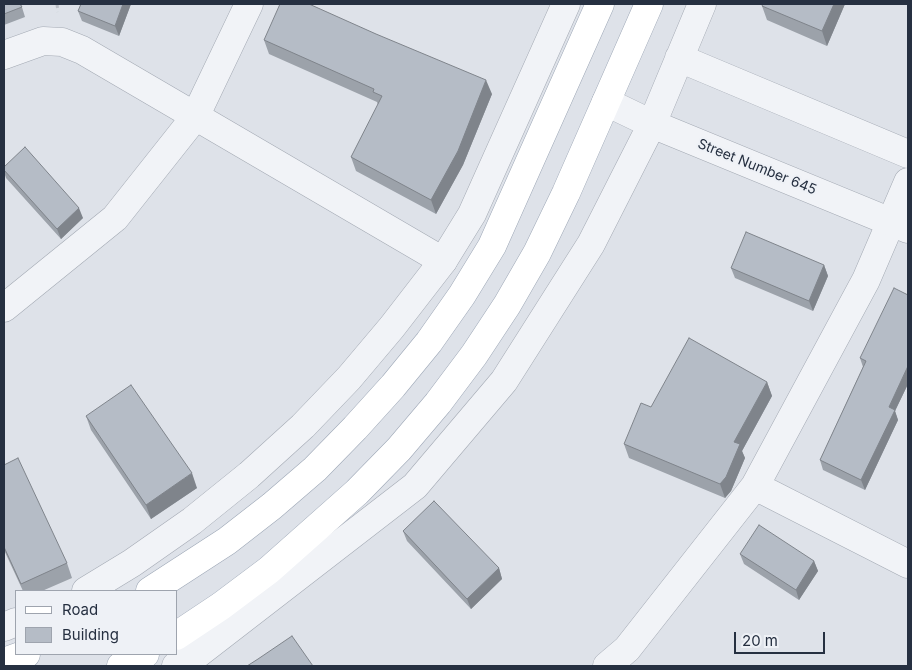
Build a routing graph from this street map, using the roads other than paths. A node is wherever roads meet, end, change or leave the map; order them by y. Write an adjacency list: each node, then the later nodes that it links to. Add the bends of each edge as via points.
1 (249, 4): 9 (street)
2 (566, 4): 14 (street, via 472,214)
3 (600, 4): 19 (main road, via 492,246 429,342 368,414 315,469 227,541)
4 (649, 4): 8 (main road)
5 (702, 4): 7 (street)
6 (4, 55): 9 (street, via 43,41 62,42 82,50)
7 (679, 58): 10 (street); 11 (street)
8 (606, 102): 10 (street, Street Number 645); 20 (main road, via 537,253 474,356 438,403 357,492 284,558)
9 (195, 117): 14 (street); 15 (street, via 115,218)
10 (652, 124): 13 (street, Street Number 645); 25 (street, via 591,244 504,381 415,486 195,656)
11 (908, 154)
12 (905, 188): 13 (street)
13 (900, 225): 16 (street, via 866,280)
14 (443, 261): 18 (street, via 349,378 303,426 192,522)
15 (4, 308)
16 (755, 486): 17 (street); 26 (street, via 627,649)
17 (908, 564)
18 (88, 590)
19 (152, 590)
20 (178, 635)
21 (23, 655): 23 (main road)
22 (142, 655): 24 (main road)
23 (4, 662)
24 (120, 666)
25 (176, 666)
26 (607, 666)

